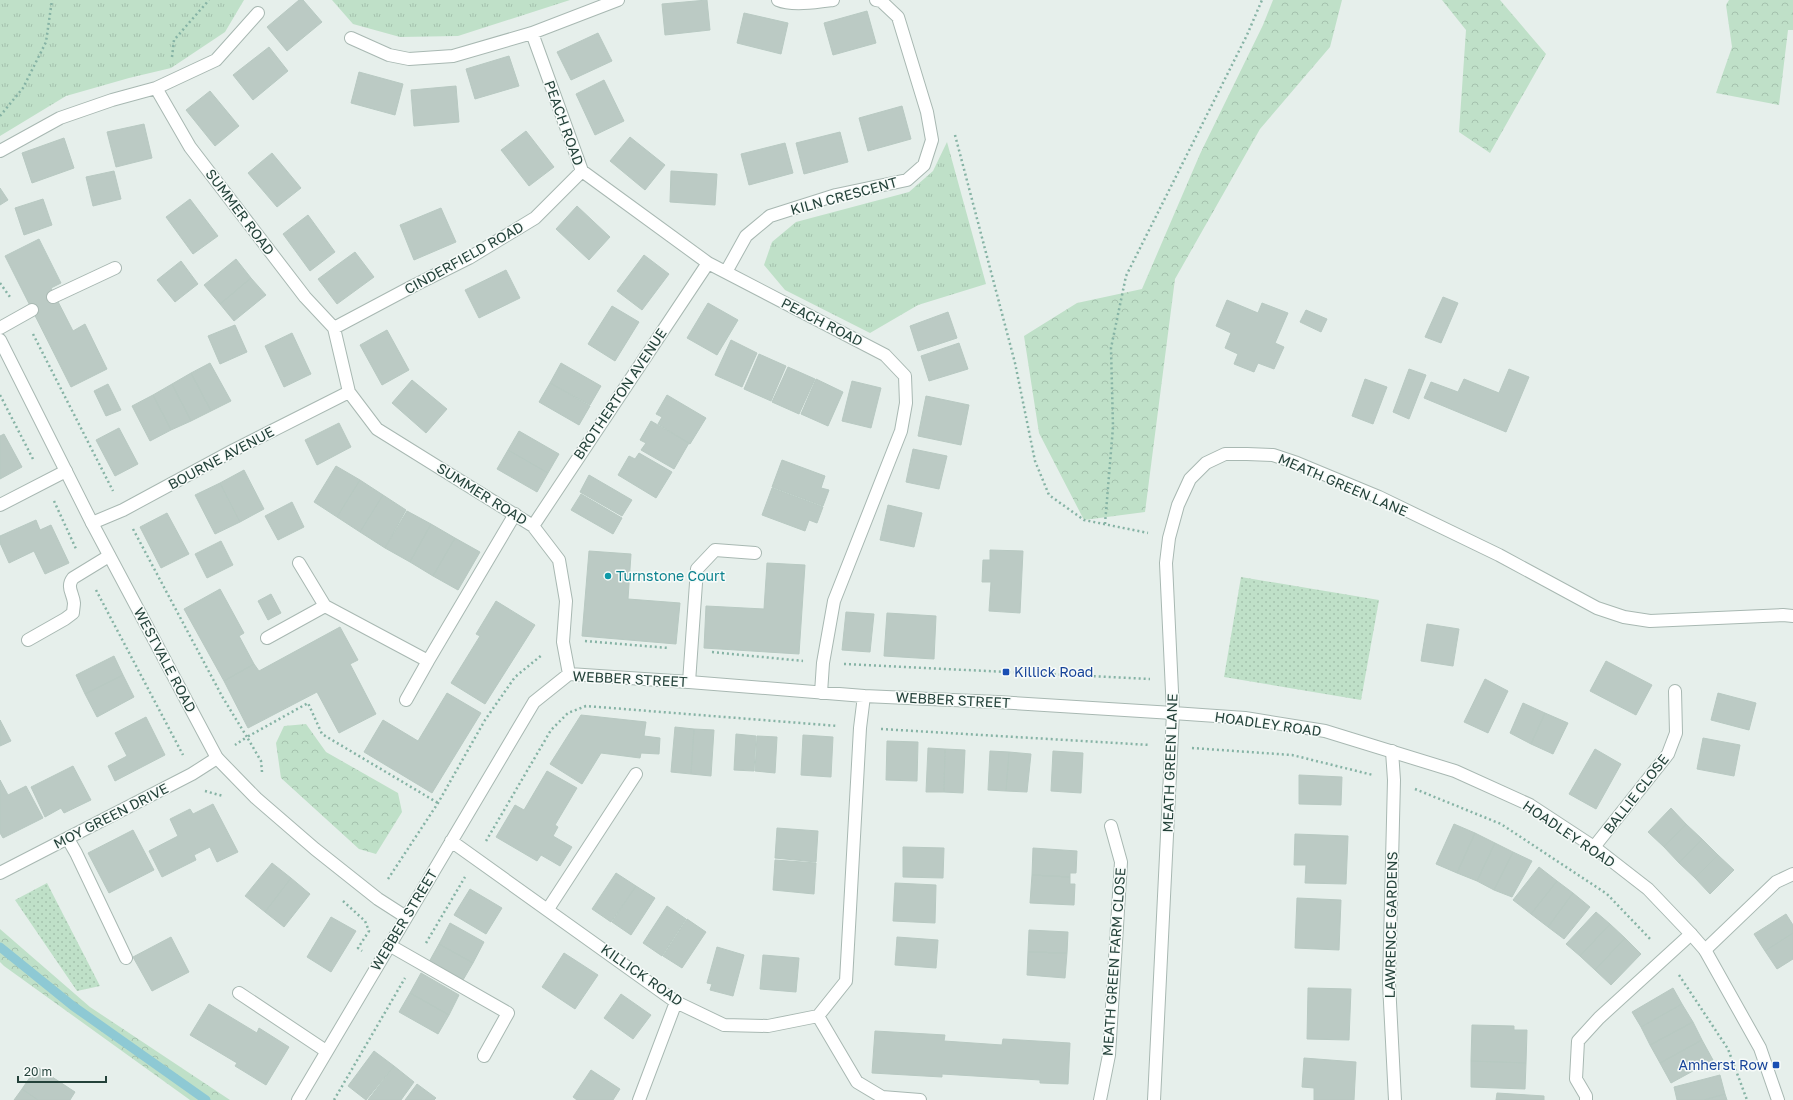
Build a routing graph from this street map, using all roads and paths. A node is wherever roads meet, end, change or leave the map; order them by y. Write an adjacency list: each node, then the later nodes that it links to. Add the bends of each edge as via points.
1 (52, 0): 13 (path, via 46,42 23,88)
2 (209, 0): 11 (path, via 174,40 171,68)
3 (618, 0): 9 (street)
4 (778, 0): 5 (street)
5 (833, 0)
6 (876, 0): 19 (street, KILN CRESCENT, via 881,1 898,16 927,112 932,140 924,165 907,180 836,195 770,216 746,236)
7 (1262, 0): 33 (path, via 1247,35 1126,276 1111,348 1113,427)
8 (258, 13): 11 (street, via 216,60)
9 (532, 33): 10 (street, via 453,56 409,59 389,55); 16 (street, PEACH ROAD)
10 (351, 38)
11 (175, 79): 12 (street)
12 (156, 88): 15 (street, via 60,118); 23 (street, SUMMER ROAD, via 190,147 305,297)
13 (0, 116)
14 (953, 129): 33 (path, via 1015,363 1035,461 1049,495 1084,520)
15 (0, 151)
16 (582, 171): 17 (street, PEACH ROAD); 23 (street, CINDERFIELD ROAD, via 535,218 469,258)
17 (708, 263): 19 (street, PEACH ROAD); 34 (street, BROTHERTON AVENUE)
18 (115, 268): 20 (street)
19 (726, 272): 48 (street, PEACH ROAD, via 885,355 905,376 906,403 901,431 834,601 823,663)
20 (53, 297)
21 (32, 310): 22 (street)
22 (0, 328)
23 (334, 328): 25 (street)
24 (0, 340): 28 (street, WESTVALE ROAD)
25 (350, 392): 31 (street, SUMMER ROAD, via 377,429); 32 (street, BOURNE AVENUE, via 234,450 123,510)
26 (0, 396): 27 (path)
27 (37, 466)
28 (66, 471): 30 (street); 32 (street, WESTVALE ROAD)
29 (54, 501): 39 (path)
30 (0, 505)
31 (515, 514): 34 (street, SUMMER ROAD); 44 (street)
32 (92, 523): 37 (street, WESTVALE ROAD)
33 (1105, 524): 35 (path)
34 (533, 526): 45 (street, SUMMER ROAD, via 559,560 566,601 563,642)
35 (1169, 538): 41 (street, MEATH GREEN LANE, via 1178,505 1190,479 1206,463 1225,454 1273,455 1379,497 1499,555 1597,608 1624,617 1650,621); 51 (street, MEATH GREEN LANE, via 1166,564)
36 (754, 553): 46 (street, via 715,550 697,569)
37 (109, 556): 39 (street); 58 (street, WESTVALE ROAD)
38 (299, 563): 40 (street)
39 (85, 570): 43 (street, via 70,582 73,613); 59 (path)
40 (325, 606): 42 (street); 44 (street)
41 (1793, 616)
42 (268, 638)
43 (28, 640)
44 (428, 661): 50 (street)
45 (569, 674): 46 (street, WEBBER STREET); 65 (street, WEBBER STREET, via 534,702)
46 (689, 682): 48 (street, WEBBER STREET)
47 (1675, 691): 67 (street, BALLIE CLOSE, via 1676,733 1668,754)
48 (821, 693): 49 (street, WEBBER STREET)
49 (864, 696): 51 (street, WEBBER STREET); 83 (street, via 846,981)
50 (406, 700)
51 (1174, 713): 57 (street, HOADLEY ROAD, via 1245,718 1325,731); 91 (street, MEATH GREEN LANE)
52 (842, 726): 66 (path, via 586,706 568,713 551,730)
53 (881, 729): 55 (path)
54 (247, 737): 62 (path, via 308,703 322,734)
55 (1149, 745)
56 (1193, 748): 61 (path, via 1292,755)
57 (1392, 750): 61 (street, LAWRENCE GARDENS); 67 (street, HOADLEY ROAD, via 1455,771 1530,805)
58 (217, 758): 64 (street, MOY GREEN DRIVE); 72 (street, WESTVALE ROAD, via 256,798 315,849 378,899)
59 (185, 760)
60 (636, 774): 71 (street)
61 (1394, 780): 78 (path, via 1500,824 1607,894); 92 (street, LAWRENCE GARDENS, via 1389,983)
62 (438, 803)
63 (1112, 826): 90 (street, MEATH GREEN FARM CLOSE, via 1121,862 1109,1055)
64 (68, 840): 68 (street, MOY GREEN DRIVE); 79 (street)
65 (451, 841): 71 (street, KILLICK ROAD); 72 (street, WEBBER STREET)
66 (486, 842)
67 (1594, 847): 74 (street, HOADLEY ROAD, via 1648,889)
68 (1, 870)
69 (1793, 874): 77 (street, via 1776,882)
70 (465, 878): 80 (path)
71 (548, 910): 82 (street, KILLICK ROAD)
72 (406, 917): 75 (street, WEBBER STREET)
73 (369, 931): 76 (path)
74 (1691, 934): 77 (street, HOADLEY ROAD); 78 (street)
75 (388, 945): 80 (street); 84 (street, WEBBER STREET)
76 (358, 948)
77 (1705, 950): 95 (street, HOADLEY ROAD, via 1760,1048)
78 (1667, 956): 93 (street, via 1599,1018 1578,1041 1576,1079); 94 (path, via 1728,1049)
79 (126, 958)
80 (415, 960): 85 (street, via 508,1013); 87 (path)
81 (239, 994): 84 (street)
82 (676, 1002): 83 (street, KILLICK ROAD, via 724,1025 768,1026); 88 (street)
83 (818, 1016): 89 (street, via 857,1082 882,1097)
84 (326, 1051): 86 (street, WEBBER STREET)
85 (484, 1056)
86 (298, 1100)
87 (334, 1100)
88 (639, 1100)
89 (920, 1100)
90 (1100, 1100)
91 (1154, 1100)
92 (1395, 1100)
93 (1586, 1100)
94 (1747, 1100)
95 (1778, 1100)

